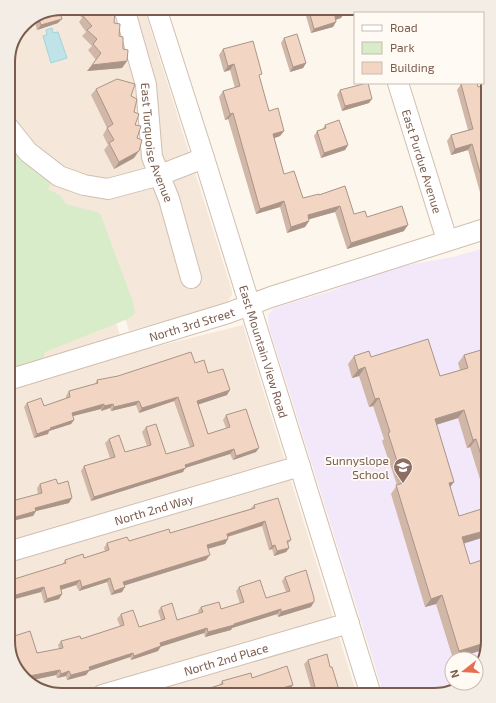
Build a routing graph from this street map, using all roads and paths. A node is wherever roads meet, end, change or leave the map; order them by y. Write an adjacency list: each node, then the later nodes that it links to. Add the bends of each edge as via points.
1 (126, 15): 6 (street, East Turquoise Avenue, via 146,86 152,156)
2 (158, 15): 5 (street, East Mountain View Road)
3 (398, 84): 8 (street, East Purdue Avenue)
4 (15, 136): 6 (street, via 28,152 59,176 84,185 108,189)
5 (204, 158): 6 (street); 10 (street, East Mountain View Road)
6 (160, 175): 9 (street, East Turquoise Avenue)
7 (481, 230): 8 (street, North 3rd Street)
8 (447, 240): 10 (street, North 3rd Street)
9 (191, 278)
10 (250, 305): 11 (street, North 3rd Street); 12 (street, East Mountain View Road)
11 (15, 378)
12 (300, 466): 13 (street, North 2nd Way); 14 (street, East Mountain View Road)
13 (15, 550)
14 (349, 623): 15 (street, North 2nd Place); 16 (street, East Mountain View Road)
15 (126, 688)
16 (369, 688)

